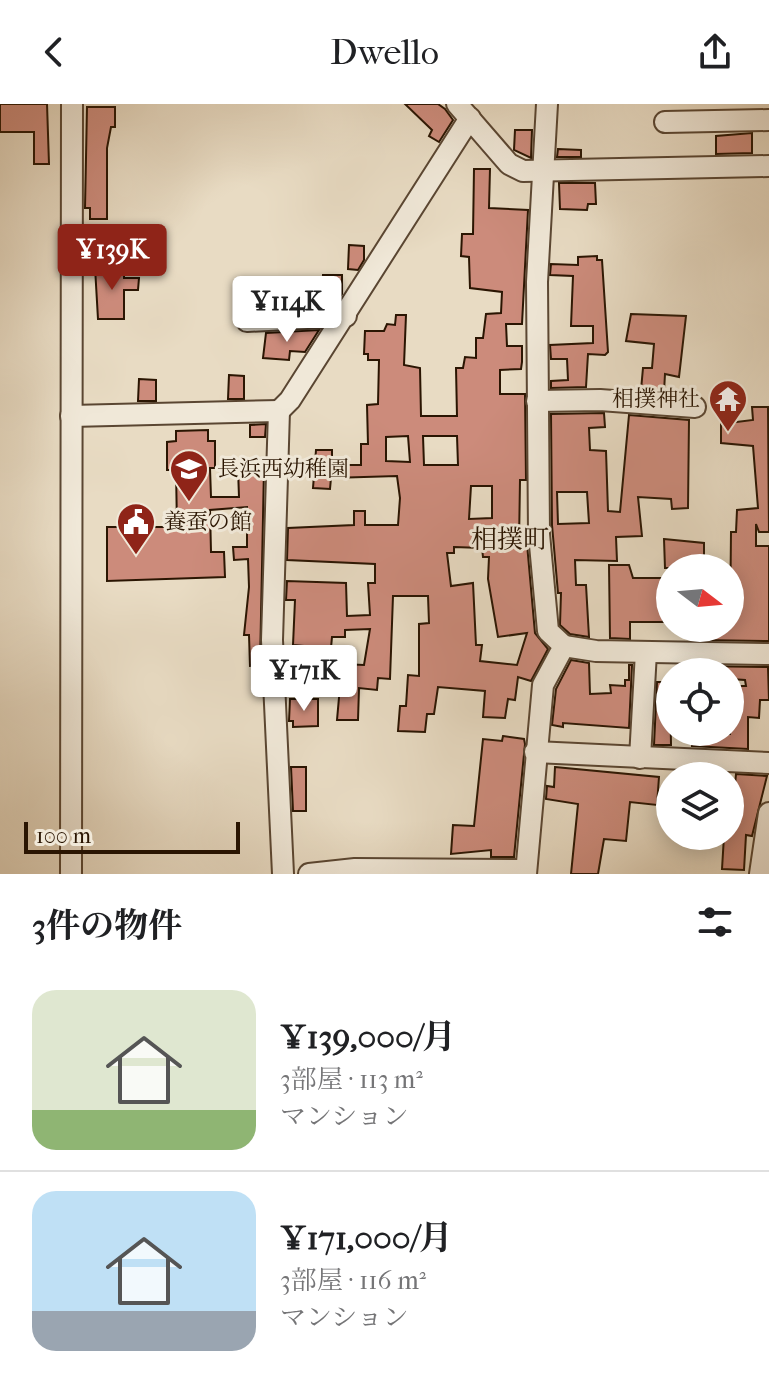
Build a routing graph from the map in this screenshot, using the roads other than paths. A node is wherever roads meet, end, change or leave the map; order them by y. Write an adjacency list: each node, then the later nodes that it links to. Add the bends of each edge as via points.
1 (72, 104): 13 (street)
2 (547, 104): 7 (street)
3 (463, 111): 7 (street, via 516,169); 8 (street)
4 (769, 120): 5 (street)
5 (665, 122)
6 (769, 166): 7 (street)
7 (545, 173): 10 (street, via 537,282)
8 (346, 316): 9 (street); 12 (street)
9 (247, 321)
10 (537, 401): 11 (street); 14 (street, via 539,534 548,631)
11 (695, 407)
12 (279, 411): 13 (street); 23 (street, via 272,640)
13 (71, 416): 22 (street)
14 (564, 646): 15 (street); 17 (street, via 543,685)
15 (646, 652): 16 (street); 18 (street)
16 (769, 654)
17 (535, 752): 18 (street); 21 (street)
18 (640, 758): 19 (street)
19 (769, 763)
20 (769, 813): 25 (street)
21 (526, 872): 24 (street, via 355,869)
22 (71, 874)
23 (283, 874)
24 (309, 874)
25 (760, 874)

